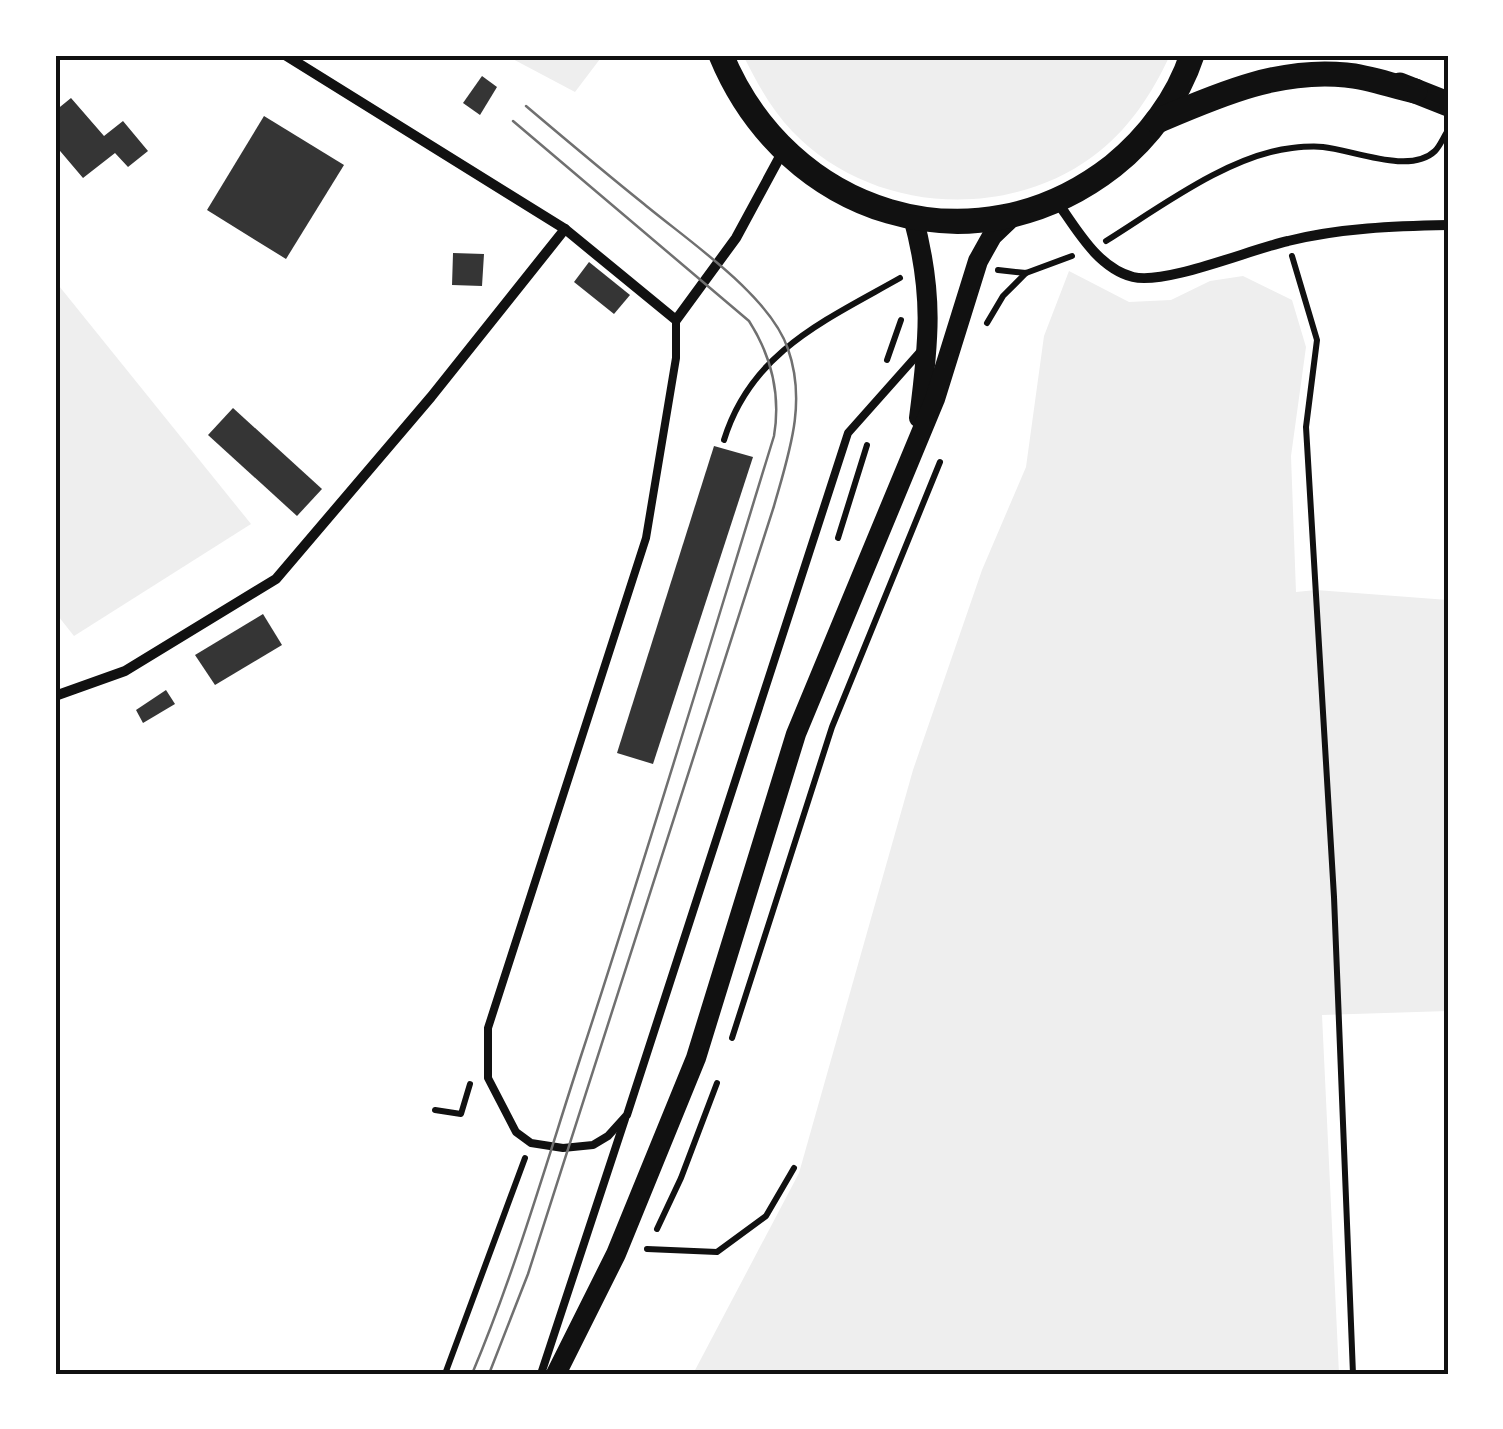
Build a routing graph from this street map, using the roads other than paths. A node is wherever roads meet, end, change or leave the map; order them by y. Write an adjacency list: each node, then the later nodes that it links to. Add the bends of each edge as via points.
1 (285, 55): 13 (street)
2 (721, 55): 8 (main road, via 741,98)
3 (1192, 55): 7 (main road)
4 (1326, 55): 5 (main road)
5 (1414, 91): 6 (main road); 7 (main road, via 1347,75 1272,79)
6 (1448, 104)
7 (1158, 121): 9 (main road, via 1117,162)
8 (783, 151): 11 (main road, via 826,184); 14 (street, via 736,238)
9 (1056, 201): 10 (main road); 12 (street, via 1111,268 1135,278 1329,232)
10 (1014, 214): 11 (main road); 16 (main road, via 992,236 976,267 936,399)
11 (914, 218): 15 (main road, via 926,264)
12 (1448, 225)
13 (565, 229): 14 (street); 17 (street, via 276,579 125,671)
14 (676, 320): 18 (lane, via 676,358 646,538 488,1028 488,1078 516,1132 531,1143 593,1144)
15 (930, 341): 16 (main road); 18 (lane, via 848,432)
16 (915, 443): 20 (main road, via 796,734 696,1058 616,1254)
17 (55, 696)
18 (627, 1115): 19 (lane)
19 (542, 1374)
20 (556, 1374)

